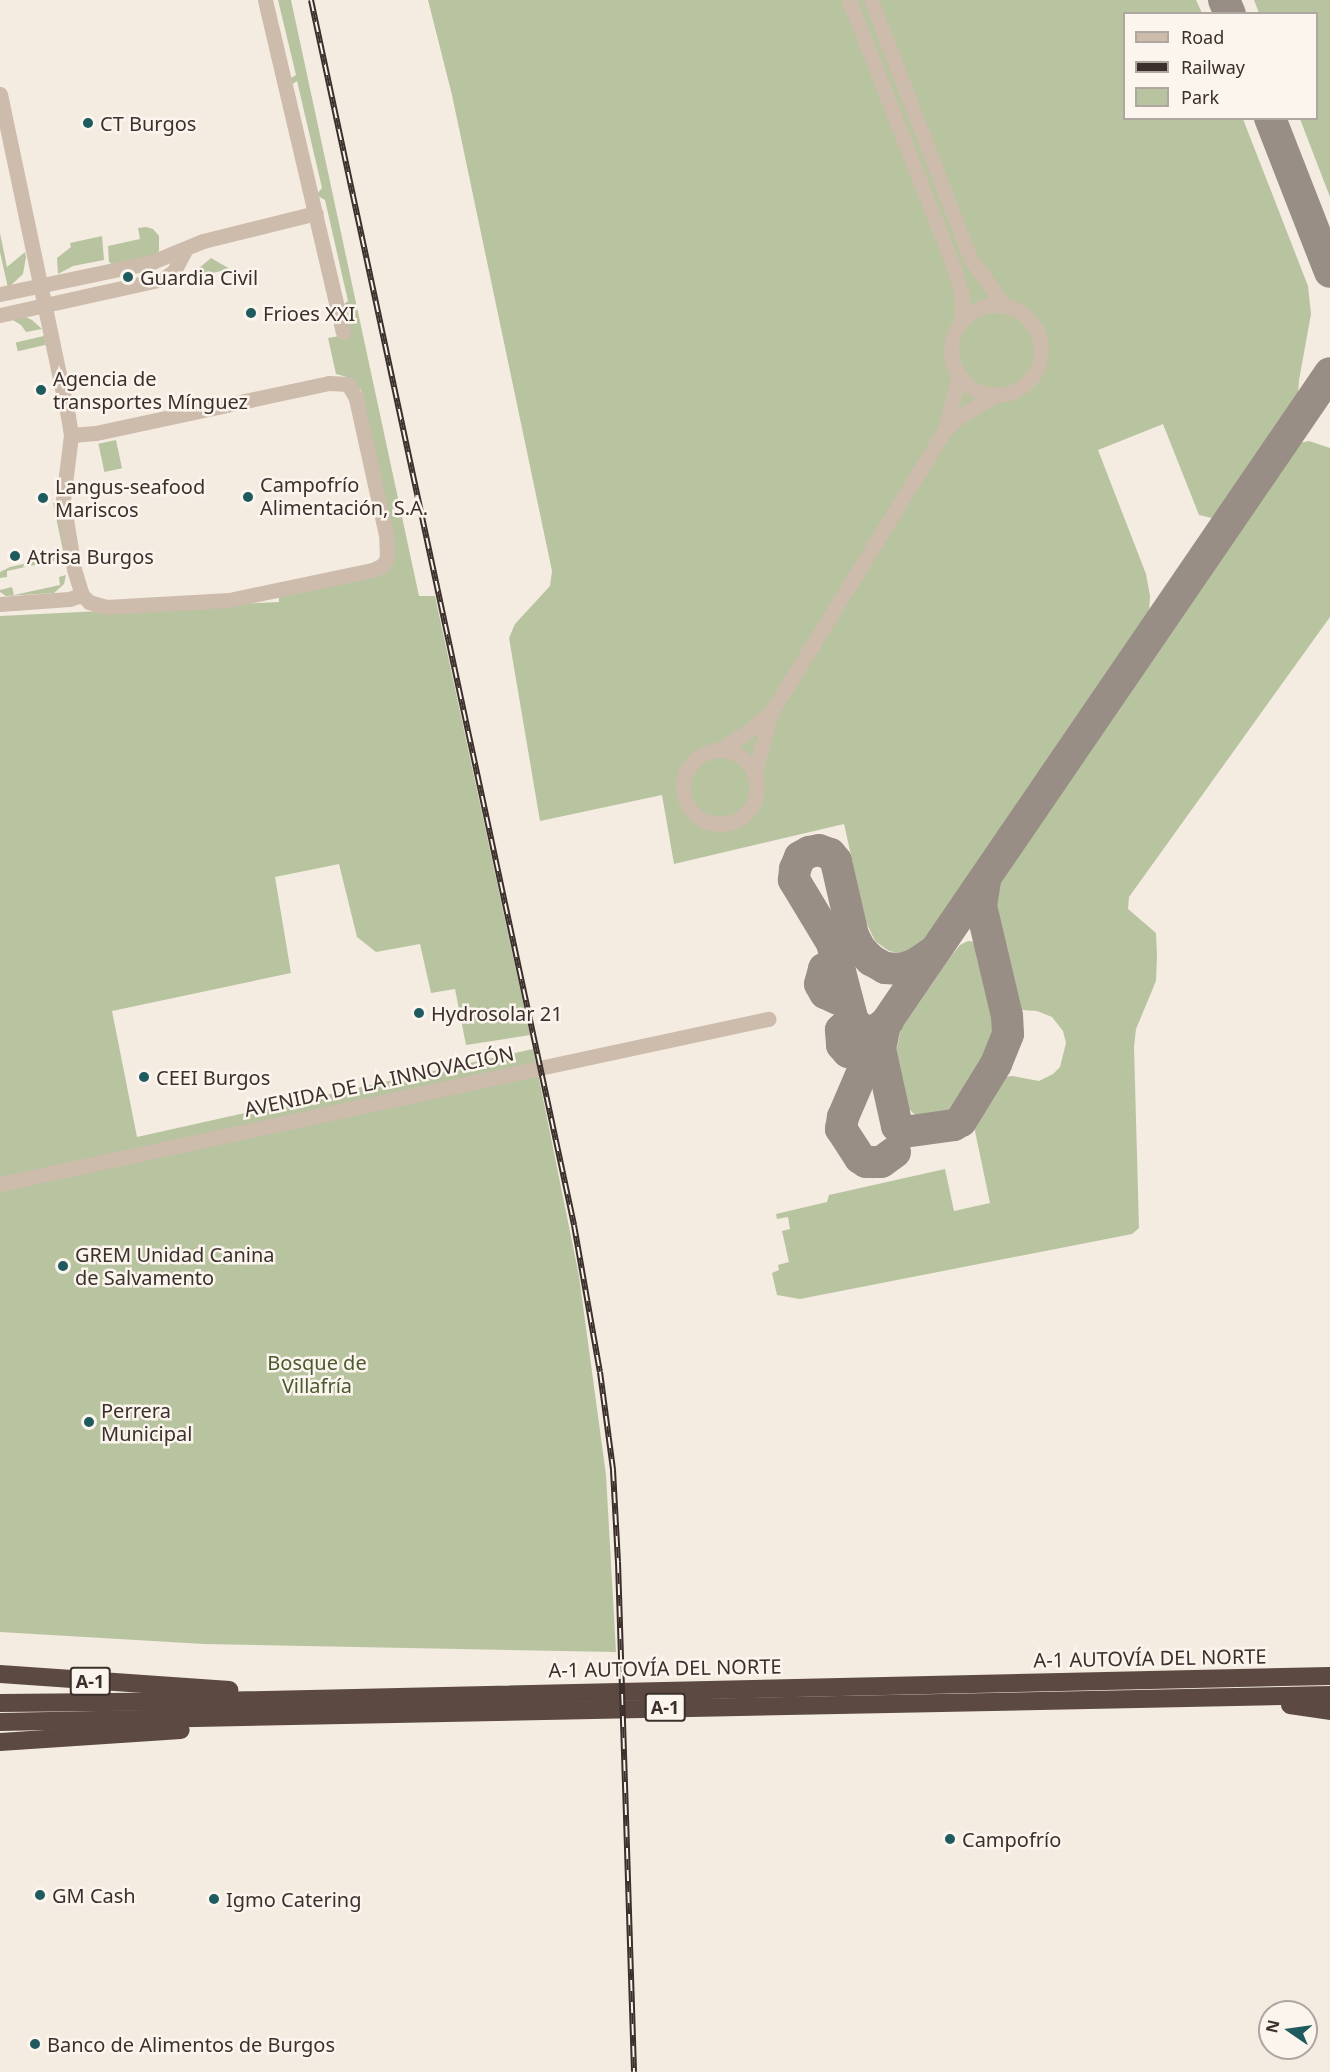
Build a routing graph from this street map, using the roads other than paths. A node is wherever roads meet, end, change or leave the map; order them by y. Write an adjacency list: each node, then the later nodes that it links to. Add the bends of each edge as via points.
1 (266, 0): 5 (street)
2 (849, 0): 12 (street, via 954,267 962,296)
3 (870, 0): 10 (street, via 970,258)
4 (0, 94): 7 (street)
5 (316, 213): 6 (street, via 203,241); 13 (street)
6 (185, 250): 7 (street, via 152,262); 9 (street, via 174,271 163,279)
7 (41, 285): 8 (street); 9 (street)
8 (0, 294)
9 (45, 305): 11 (street); 17 (street)
10 (1004, 305): 12 (street, via 988,305); 15 (street, via 1029,319 1041,346 1036,367 1024,385)
11 (0, 315)
12 (962, 320): 14 (street, via 951,347 952,362)
13 (343, 332)
14 (959, 375): 15 (street, via 969,386); 16 (street)
15 (996, 395): 16 (street)
16 (945, 429): 20 (street)
17 (71, 435): 18 (street, via 63,500); 18 (street, via 329,383 348,384 356,398 387,544 386,561 373,570 229,600 106,607 88,602)
18 (82, 595): 19 (street)
19 (0, 604)
20 (772, 711): 21 (street); 22 (street)
21 (718, 750): 22 (street, via 735,752); 22 (street, via 699,756 685,775 685,799 700,819 724,824 746,814 757,792)
22 (754, 774)
23 (768, 1019): 24 (street, AVENIDA DE LA INNOVACIÓN)
24 (0, 1184)
25 (0, 1674): 28 (highway, A-1)
26 (1330, 1676): 28 (highway, A-1 AUTOVÍA DEL NORTE / A-1)
27 (1330, 1695): 29 (highway, A-1 AUTOVÍA DEL NORTE / A-1)
28 (384, 1696): 30 (highway, A-1 AUTOVÍA DEL NORTE / A-1)
29 (1022, 1700): 31 (highway, via 1069,1707 1284,1705); 32 (highway, A-1 AUTOVÍA DEL NORTE / A-1)
30 (0, 1703)
31 (1330, 1711)
32 (408, 1713): 33 (highway, A-1 AUTOVÍA DEL NORTE / A-1); 34 (highway, via 388,1722)
33 (0, 1722)
34 (0, 1742)

